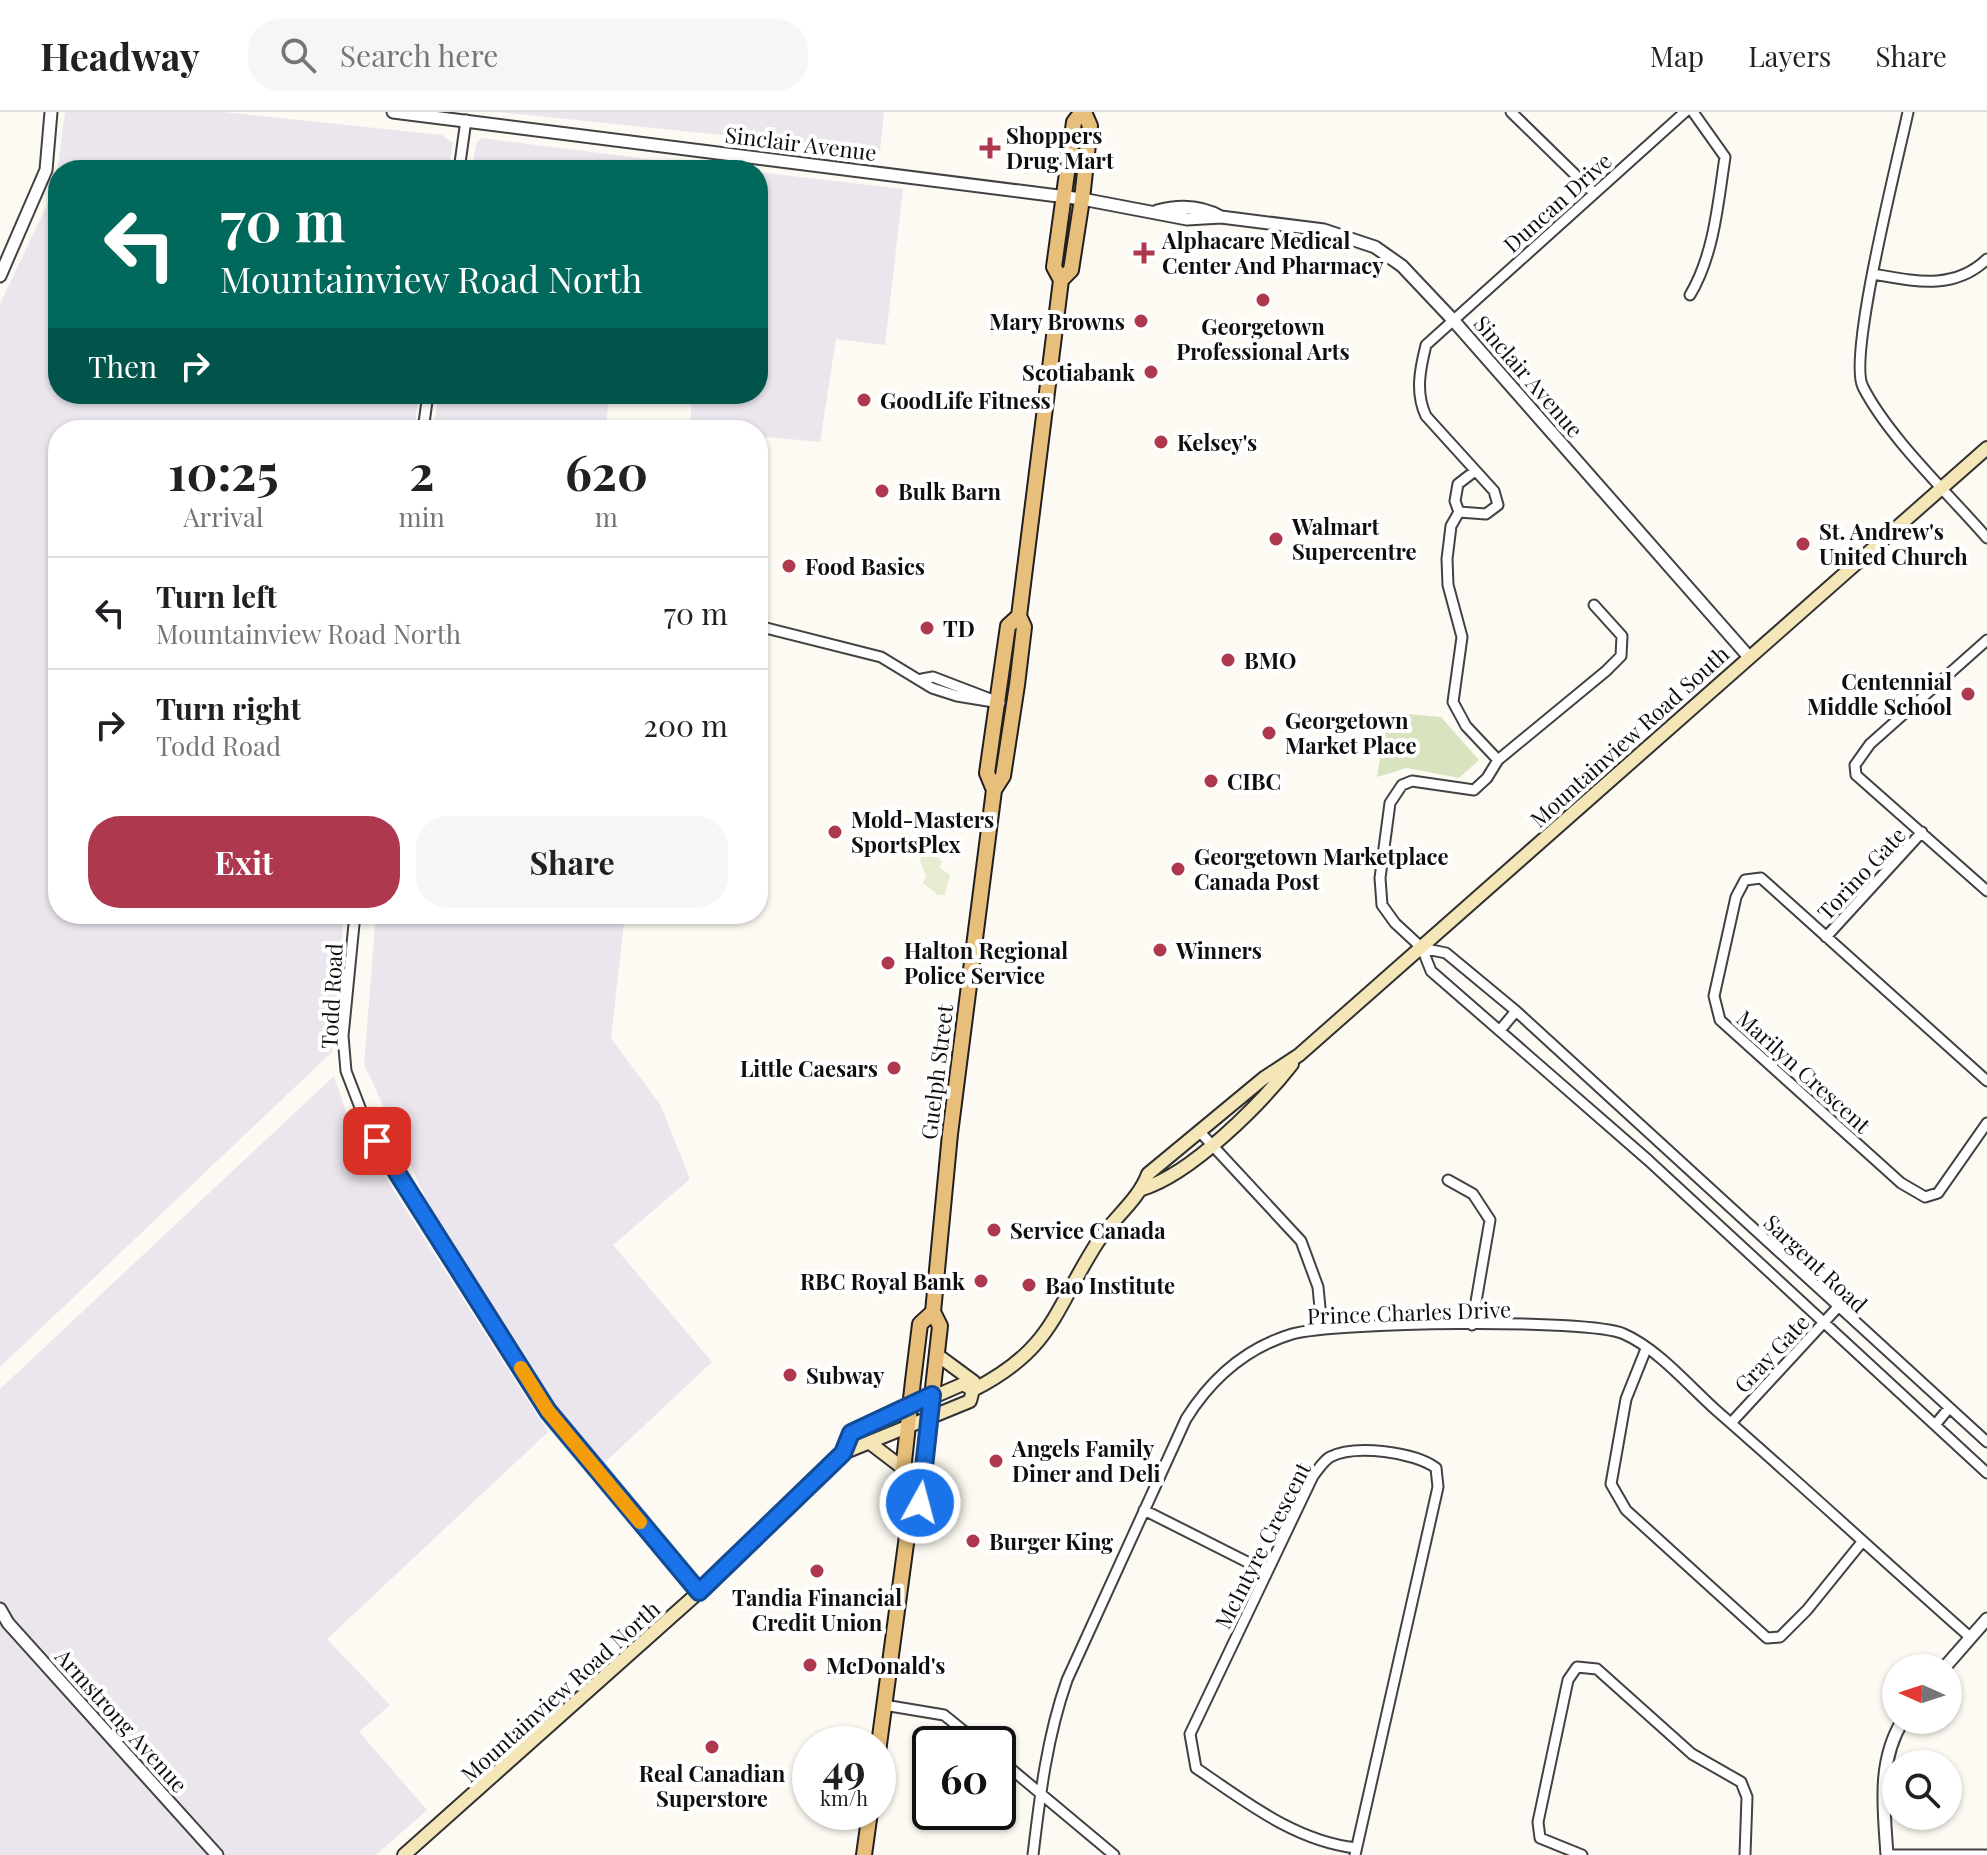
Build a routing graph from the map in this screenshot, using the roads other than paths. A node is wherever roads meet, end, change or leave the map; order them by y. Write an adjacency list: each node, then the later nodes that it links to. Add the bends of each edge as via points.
1 (51, 112): 19 (street, via 46,170)
2 (393, 112): 8 (street, Sinclair Avenue)
3 (1083, 112): 11 (main road, Guelph Street, via 1074,122); 12 (main road, Guelph Street, via 1090,126)
4 (1511, 112): 10 (street)
5 (1685, 112): 10 (street, Duncan Drive)
6 (1693, 112): 21 (street, via 1725,157 1716,215 1700,278)
7 (1908, 112): 18 (street)
8 (466, 120): 9 (street); 11 (street, Sinclair Avenue)
9 (460, 160)
10 (1594, 193): 22 (street, Duncan Drive)
11 (1063, 197): 12 (street, Sinclair Avenue); 20 (main road, Guelph Street, via 1054,267)
12 (1082, 199): 14 (street, Sinclair Avenue); 20 (main road, Guelph Street, via 1071,270)
13 (1180, 207): 14 (street, Sinclair Avenue); 15 (street, Sinclair Avenue, via 1208,209); 16 (street)
14 (1157, 211): 16 (street, Sinclair Avenue)
15 (1221, 217): 16 (street, Sinclair Avenue); 22 (street, Sinclair Avenue, via 1324,230 1375,247 1402,266)
16 (1187, 219)
17 (1987, 259): 18 (street, via 1971,274 1943,282)
18 (1873, 274): 25 (street, via 1859,356 1861,385)
19 (0, 276)
20 (1061, 280): 29 (main road, Guelph Street)
21 (1690, 295)
22 (1453, 320): 24 (street, Duncan Drive, via 1426,345 1419,401); 32 (street, Sinclair Avenue)
23 (1987, 448): 25 (main road, Mountainview Road South)
24 (1475, 471): 26 (street, via 1458,484); 26 (street, via 1494,491 1498,505 1486,514)
25 (1943, 487): 27 (street); 32 (main road, Mountainview Road South)
26 (1459, 512): 35 (street, via 1451,526 1447,559 1462,637 1453,702 1466,726)
27 (1987, 538)
28 (1594, 605): 35 (street, via 1622,636 1621,656)
29 (1019, 616): 33 (main road, Guelph Street, via 1008,626); 34 (main road, Guelph Street, via 1024,627)
30 (768, 629): 33 (street, via 881,657 932,688)
31 (1987, 640): 37 (street, via 1870,744 1855,765 1856,775)
32 (1749, 657): 41 (main road, Mountainview Road South)
33 (997, 702): 34 (street); 36 (main road, Guelph Street, via 987,773)
34 (1013, 704): 36 (main road, Guelph Street, via 1003,776)
35 (1498, 760): 41 (street, via 1474,790 1412,781 1402,785 1390,803 1380,878 1382,905)
36 (994, 790): 54 (main road, Guelph Street)
37 (1922, 832): 38 (street); 40 (street, Torino Gate)
38 (1987, 891)
39 (354, 924): 77 (street, Todd Road, via 343,1036 346,1071 366,1123 548,1411)
40 (1826, 937): 45 (street, Marilyn Crescent); 46 (street, Marilyn Crescent, via 1761,878 1745,880 1736,897 1714,996 1720,1020 1901,1183 1925,1197 1938,1193)
41 (1422, 948): 42 (street, Sargent Road, via 1446,953); 43 (street, Sargent Road, via 1431,971); 44 (main road, Mountainview Road South)
42 (1516, 1011): 43 (street); 48 (street, Sargent Road)
43 (1501, 1029): 50 (street, Sargent Road)
44 (1299, 1055): 47 (main road, Mountainview Road South); 49 (main road, Mountainview Road South, via 1271,1091)
45 (1987, 1081)
46 (1987, 1123)
47 (1199, 1131): 49 (street); 52 (main road, Mountainview Road South, via 1148,1174)
48 (1660, 1143): 50 (street); 53 (street, Sargent Road)
49 (1212, 1144): 52 (main road, Mountainview Road South, via 1164,1182); 57 (street, via 1301,1241 1318,1287)
50 (1648, 1160): 55 (street, Sargent Road)
51 (1448, 1180): 56 (street, via 1473,1194 1490,1220)
52 (1142, 1189): 60 (main road, Mountainview Road South, via 1097,1242 1032,1352)
53 (1838, 1307): 55 (street, Gray Gate); 63 (street, Sargent Road)
54 (933, 1312): 59 (main road, Guelph Street, via 940,1326); 62 (main road, Guelph Street, via 920,1324)
55 (1824, 1322): 65 (street, Gray Gate); 67 (street, Sargent Road)
56 (1472, 1325): 57 (street, Prince Charles Drive); 58 (street, Prince Charles Drive, via 1599,1328 1624,1334)
57 (1322, 1329): 73 (street, Prince Charles Drive, via 1258,1348 1207,1385)
58 (1646, 1349): 65 (street, Prince Charles Drive); 75 (street, via 1626,1399 1611,1484 1626,1510 1767,1638 1780,1637 1807,1610)
59 (936, 1354): 60 (main road); 61 (main road, Guelph Street)
60 (977, 1388): 61 (main road, Mountainview Road South, via 963,1384); 64 (main road, Mountainview Road South, via 970,1401)
61 (932, 1395): 62 (main road, Mountainview Road North); 64 (main road, Guelph Street)
62 (911, 1404): 66 (main road, Guelph Street); 70 (main road, Mountainview Road North, via 851,1433)
63 (1949, 1408): 67 (street); 68 (street, Sargent Road)
64 (930, 1416): 66 (main road, Mountainview Road North); 74 (main road, Guelph Street, via 920,1503)
65 (1731, 1423): 75 (street, Prince Charles Drive)
66 (909, 1425): 69 (main road, Mountainview Road North); 71 (main road, Guelph Street)
67 (1935, 1425): 72 (street, Sargent Road)
68 (1987, 1442)
69 (870, 1443): 70 (main road, Mountainview Road North); 71 (main road)
70 (843, 1453): 77 (main road, Mountainview Road North)
71 (904, 1469): 74 (main road, Guelph Street, via 900,1497)
72 (1987, 1473)
73 (1144, 1510): 76 (street); 87 (street, Prince Charles Drive, via 1067,1680 1055,1713)
74 (909, 1521): 82 (main road, Guelph Street)
75 (1862, 1542): 80 (street, Prince Charles Drive)
76 (1267, 1572): 89 (street, McIntyre Crescent, via 1190,1734 1193,1760 1196,1768 1282,1824); 89 (street, McIntyre Crescent, via 1313,1476 1328,1458 1380,1452 1422,1458 1436,1468 1438,1487)
77 (699, 1592): 91 (main road, Mountainview Road North)
78 (0, 1609): 90 (street, Armstrong Avenue)
79 (1987, 1619): 80 (street)
80 (1970, 1637): 81 (street)
81 (1956, 1654)
82 (884, 1705): 83 (main road, Guelph Street); 84 (street, via 944,1715)
83 (881, 1726)
84 (958, 1726)
85 (1897, 1734): 97 (street, via 1882,1788)
86 (1016, 1773): 87 (street)
87 (1041, 1793): 93 (street, Prince Charles Drive); 94 (street)
88 (867, 1830): 92 (main road)
89 (1356, 1852)
90 (217, 1855)
91 (404, 1855)
92 (864, 1855)
93 (1033, 1855)
94 (1114, 1855)
95 (1582, 1855): 96 (street, via 1546,1843 1538,1822 1568,1680 1577,1667 1597,1669 1692,1754 1741,1782 1747,1797)
96 (1745, 1855)
97 (1890, 1855): 98 (street)
98 (1987, 1855)

